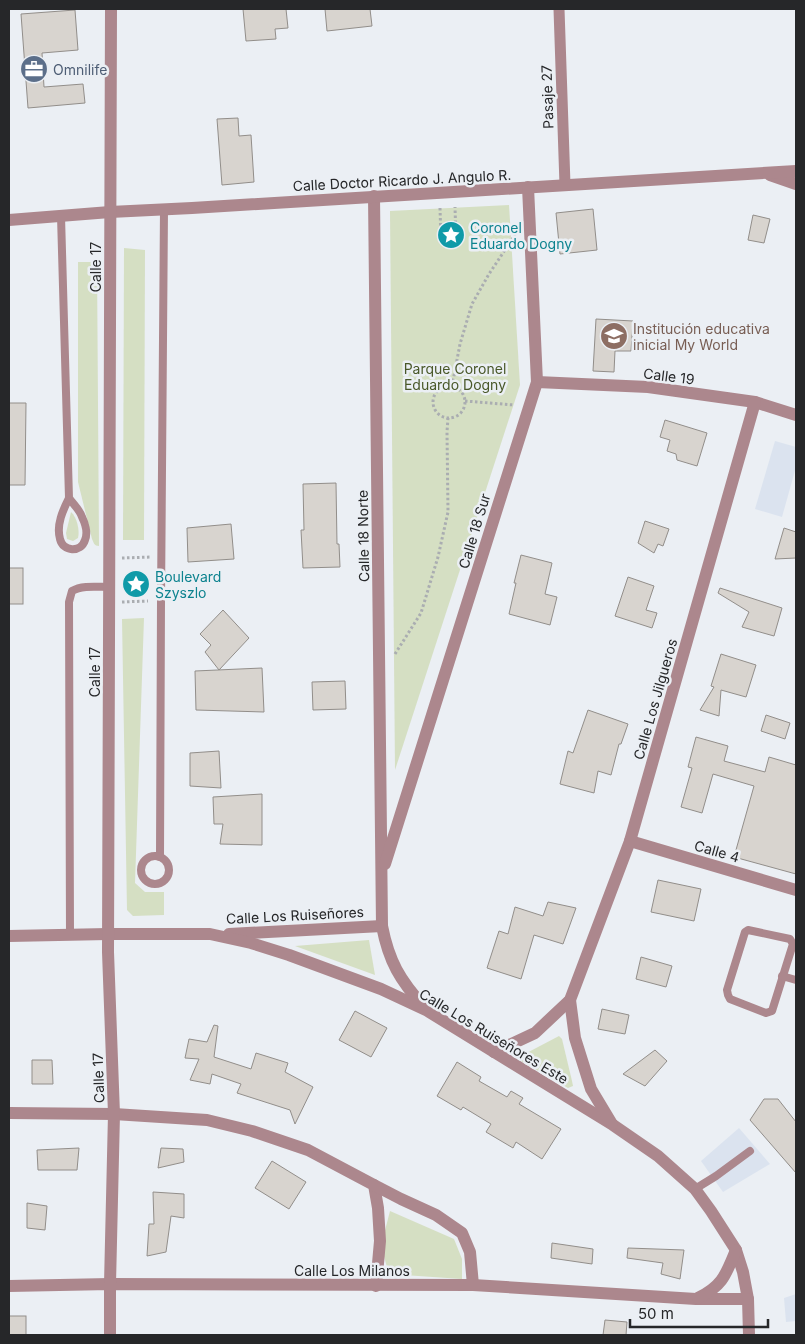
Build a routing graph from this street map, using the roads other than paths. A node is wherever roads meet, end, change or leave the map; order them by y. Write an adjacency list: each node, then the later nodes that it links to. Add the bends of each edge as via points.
1 (111, 9): 10 (street, Calle 17)
2 (559, 9): 6 (street, Pasaje 27)
3 (796, 171): 4 (street, Calle Doctor Ricardo J. Angulo R.)
4 (763, 173): 5 (street); 6 (street, Calle Doctor Ricardo J. Angulo R.)
5 (796, 184)
6 (565, 185): 7 (street, Calle Doctor Ricardo J. Angulo R.)
7 (528, 187): 8 (street, Calle Doctor Ricardo J. Angulo R.); 13 (street, Calle 18 Sur)
8 (374, 196): 9 (street, Calle Doctor Ricardo J. Angulo R.); 20 (street, Calle 18 Norte)
9 (164, 209): 10 (street, Calle Doctor Ricardo J. Angulo R.); 19 (lane)
10 (110, 212): 11 (street, Calle Doctor Ricardo J. Angulo R.); 17 (street, Calle 17)
11 (61, 216): 12 (street, Calle Doctor Ricardo J. Angulo R.); 16 (lane)
12 (9, 220)
13 (537, 382): 14 (street, Calle 19, via 648,388); 20 (street, Calle 18 Sur)
14 (755, 402): 15 (street, Calle 19); 18 (street, Calle Los Jilgueros)
15 (796, 415)
16 (69, 498): 16 (lane, via 62,511 59,536 66,548 74,549 82,546 86,534 82,514)
17 (109, 587): 23 (street, Calle 17); 25 (lane, via 75,589 69,602)
18 (630, 841): 21 (street, Calle 4); 29 (street, Calle Los Jilgueros)
19 (160, 857)
20 (382, 876): 22 (street, Calle 18 Norte)
21 (796, 890)
22 (382, 926): 24 (street, Calle Los Ruiseñores); 30 (street, Calle 18 Norte, via 394,967)
23 (108, 934): 24 (street, Calle Los Ruiseñores Este); 25 (street, Calle Los Ruiseñores Este); 33 (street, Calle 17)
24 (210, 934): 30 (street, Calle Los Ruiseñores Este, via 289,955 381,989)
25 (70, 935): 26 (street, Calle Los Ruiseñores Este)
26 (9, 936)
27 (782, 976): 27 (lane, via 792,941 750,930 745,932 727,990 730,999 770,1012); 28 (lane)
28 (796, 980)
29 (570, 1000): 31 (street, Calle Los Jilgueros, via 535,1033); 34 (street, Calle Los Jilgueros, via 575,1038 591,1089)
30 (426, 1010): 31 (street, Calle Los Ruiseñores Este)
31 (494, 1052): 34 (street, Calle Los Ruiseñores Este)
32 (9, 1113): 33 (street)
33 (114, 1114): 36 (street, via 207,1120 252,1131 308,1150); 39 (street, Calle 17)
34 (613, 1125): 37 (street, Calle Los Ruiseñores Este, via 658,1156)
35 (750, 1151): 37 (lane)
36 (374, 1185): 40 (street, via 436,1215 462,1233 470,1252); 42 (street, via 380,1241)
37 (695, 1189): 38 (street, Calle Los Ruiseñores Este)
38 (736, 1250): 43 (street, via 725,1277); 44 (street, Calle Los Ruiseñores Este)
39 (110, 1284): 41 (street, Calle Los Milanos); 42 (street, Calle Los Milanos); 45 (street, Calle 17)
40 (473, 1285): 42 (street, Calle Los Milanos); 43 (street, Calle Los Milanos)
41 (9, 1286)
42 (376, 1286)
43 (696, 1299): 44 (street, Calle Los Milanos)
44 (748, 1299): 46 (street, Calle Los Ruiseñores Este)
45 (110, 1335)
46 (749, 1335)

